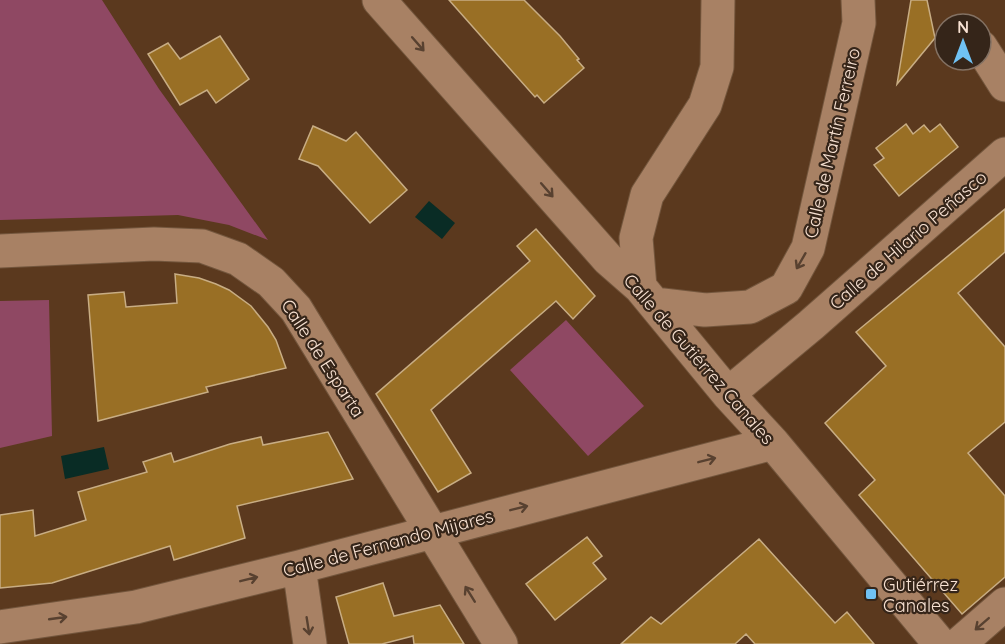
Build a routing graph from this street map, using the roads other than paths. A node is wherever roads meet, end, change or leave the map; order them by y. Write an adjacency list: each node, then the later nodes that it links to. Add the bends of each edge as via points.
1 (379, 0): 8 (street, Calle de Gutiérrez Canales, one-way to 8, via 608,259)
2 (718, 0): 8 (street, via 717,67 705,105 647,195 636,238)
3 (858, 0): 8 (street, Calle de Martín Ferreiro, one-way to 8, via 859,23 808,248 786,288 750,307 705,310)
4 (993, 66): 5 (street)
5 (1005, 85)
6 (1005, 154): 9 (street, Calle de Hilario Peñasco)
7 (0, 251): 11 (street, Calle de Esparta, via 201,246 238,259 271,282 296,309)
8 (647, 296): 9 (street, Calle de Gutiérrez Canales)
9 (728, 394): 10 (street, Calle de Gutiérrez Canales)
10 (773, 442): 11 (street, Calle de Fernando Mijares, one-way to 10); 17 (street, Calle de Gutiérrez Canales)
11 (431, 531): 12 (street, Calle de Fernando Mijares); 16 (street, Calle de Esparta, one-way to 11)
12 (299, 567): 14 (street, Calle de Fernando Mijares, one-way to 12, via 136,607); 15 (street, one-way to 15)
13 (1005, 604): 18 (street, one-way to 18)
14 (0, 627)
15 (310, 644)
16 (501, 644)
17 (940, 644)
18 (959, 644)

